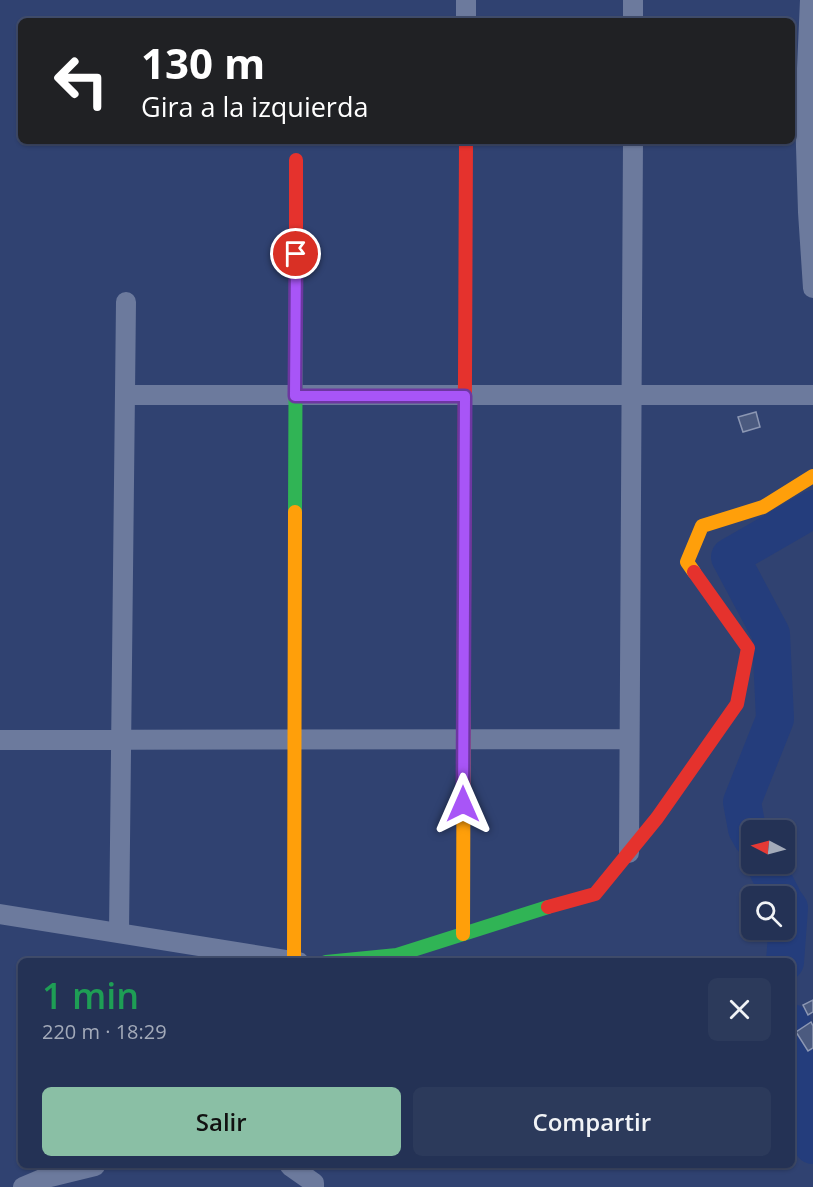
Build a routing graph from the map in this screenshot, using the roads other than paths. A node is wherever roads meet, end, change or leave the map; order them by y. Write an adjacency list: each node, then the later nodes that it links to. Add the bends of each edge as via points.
1 (466, 0): 4 (street)
2 (633, 0): 5 (street)
3 (810, 0): 6 (street)
4 (466, 18)
5 (633, 18)
6 (800, 29): 10 (street)
7 (465, 144): 16 (street)
8 (633, 144): 13 (street)
9 (296, 160): 15 (street)
10 (813, 288)
11 (126, 302): 12 (street)
12 (125, 395): 15 (street); 21 (street)
13 (631, 395): 14 (street); 16 (street); 19 (street)
14 (813, 395)
15 (295, 396): 16 (street); 22 (street)
16 (465, 396): 18 (street)
17 (813, 476): 23 (street, via 763,507 702,526 687,562 748,648 737,704)
18 (464, 739): 19 (street); 22 (street); 26 (street)
19 (629, 739): 23 (street)
20 (0, 740): 21 (street)
21 (121, 740): 22 (street); 25 (street)
22 (294, 740): 28 (street)
23 (628, 853): 26 (street, via 595,894)
24 (0, 914): 25 (street)
25 (119, 932): 27 (street)
26 (463, 934): 29 (street, via 397,956)
27 (276, 958)
28 (294, 958)
29 (373, 958)
30 (87, 1168): 32 (street)
31 (293, 1168): 33 (street)
32 (23, 1187)
33 (314, 1187)

